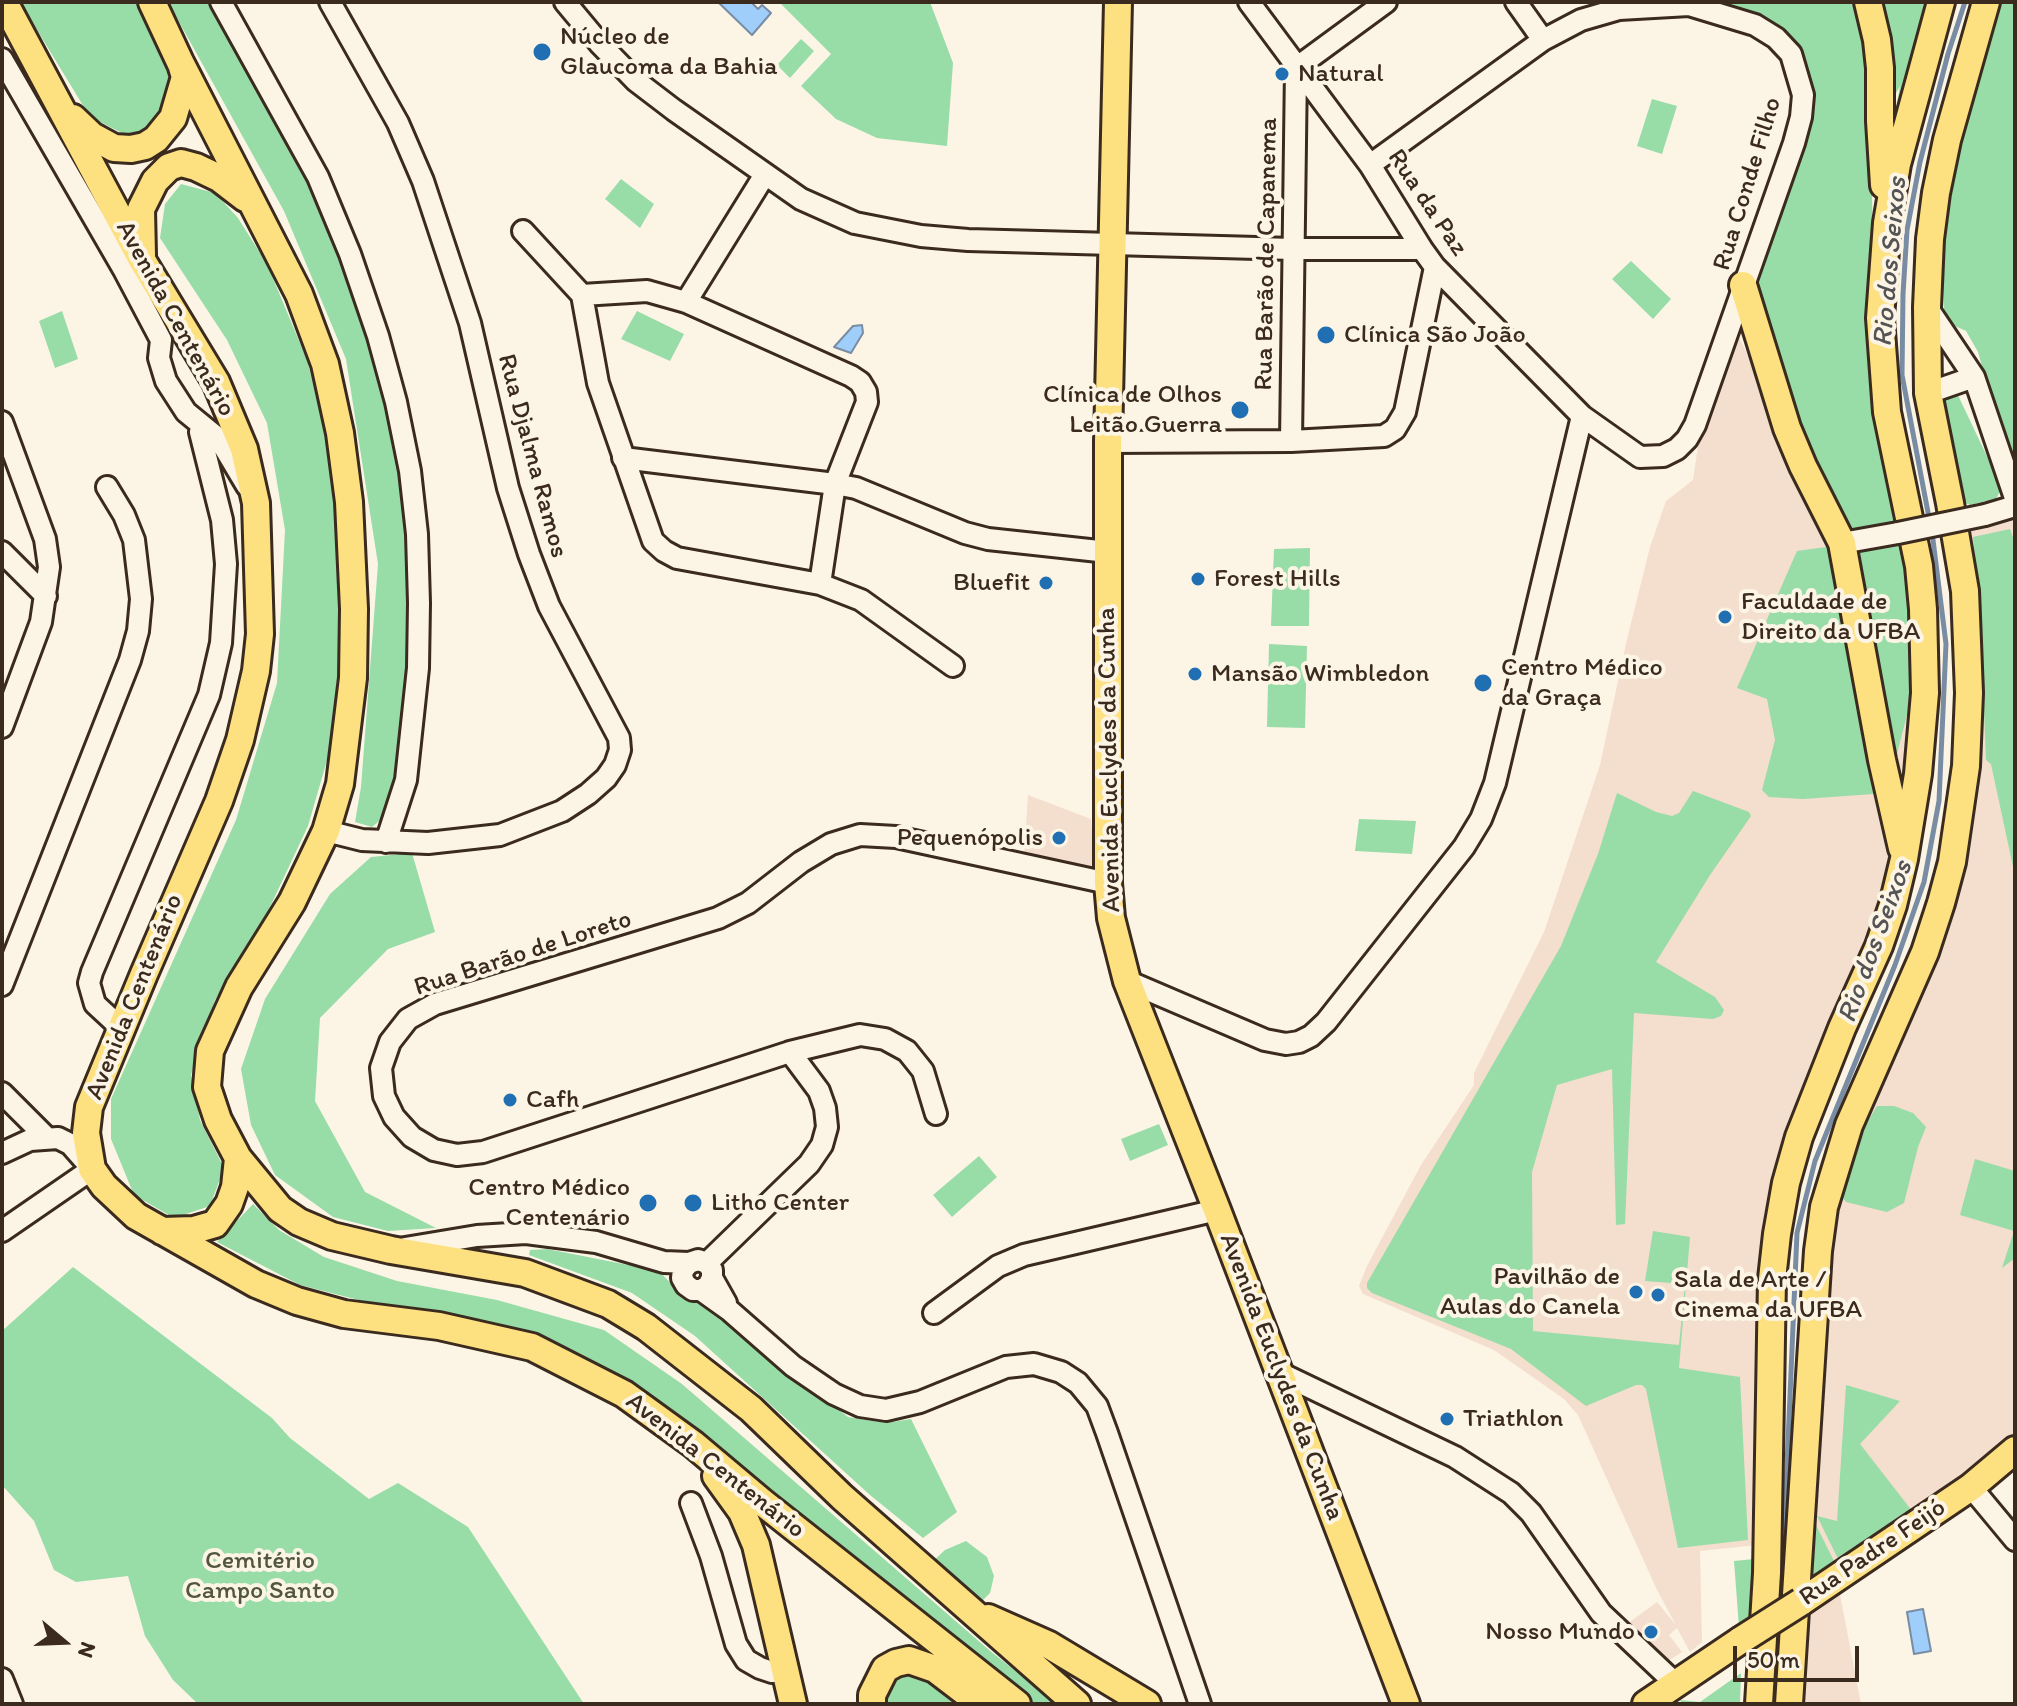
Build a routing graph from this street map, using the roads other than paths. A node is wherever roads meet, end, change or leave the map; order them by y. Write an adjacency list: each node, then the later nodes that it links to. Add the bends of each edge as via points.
1 (4, 2): 13 (main road, Avenida Centenário)
2 (152, 2): 15 (main road)
3 (221, 2): 58 (street, via 318,177 350,254 378,336 410,471 418,668 406,780)
4 (330, 2): 58 (street, Rua Djalma Ramos, via 398,123 423,181 470,323 508,488 529,554 549,606 619,738 620,750 611,772 588,794 531,825 467,841)
5 (565, 2): 20 (street, via 636,81)
6 (1118, 2): 24 (main road, Avenida Euclydes da Cunha)
7 (1249, 2): 17 (street, Rua da Paz)
8 (1386, 2): 17 (street)
9 (1516, 2): 14 (street)
10 (1868, 2): 21 (main road, via 1880,68)
11 (1941, 2): 21 (main road, via 1897,164)
12 (1986, 2): 32 (main road, via 1936,193)
13 (19, 32): 16 (street, via 14,60); 18 (main road, Avenida Centenário)
14 (1543, 40): 19 (street, Rua Conde Filho); 29 (street, Rua Conde Filho, via 1581,20 1619,9 1689,5 1755,25 1791,54 1803,95 1801,117)
15 (180, 62): 18 (main road, via 185,77 173,118 145,146 114,148); 22 (main road)
16 (4, 67): 39 (street, via 161,340 159,358 166,381 186,412)
17 (1296, 68): 19 (street, Rua da Paz); 25 (street, Rua Barão de Capanema)
18 (61, 107): 27 (main road, Avenida Centenário)
19 (1370, 165): 26 (street, Rua da Paz)
20 (764, 176): 24 (street, via 830,213 884,230 968,240); 31 (street)
21 (1887, 223): 56 (main road, via 1882,367 1895,461 1919,566 1926,660)
22 (264, 224): 27 (main road, via 242,195 219,178 181,163 162,173 141,209); 57 (main road, via 299,294 325,364 349,502 353,678 340,784)
23 (523, 231): 30 (street)
24 (1111, 243): 25 (street); 41 (main road, Avenida Euclydes da Cunha)
25 (1293, 249): 26 (street); 40 (street, Rua Barão de Capanema)
26 (1422, 249): 28 (street, Rua da Paz)
27 (142, 260): 46 (main road, Avenida Centenário, via 216,382 244,449)
28 (1435, 267): 37 (street, Rua da Paz); 40 (street, via 1405,412 1395,429 1384,436)
29 (1743, 285): 33 (street, Rua Conde Filho); 34 (main road)
30 (582, 295): 31 (street, via 647,291); 42 (street, via 598,383)
31 (686, 302): 43 (street, via 860,382 867,402)
32 (1927, 307): 35 (street); 36 (main road)
33 (1729, 326): 34 (main road, via 1742,321); 37 (street, Rua Conde Filho, via 1695,425 1677,449 1640,457)
34 (1758, 334): 48 (main road, via 1787,428)
35 (1974, 377): 36 (street); 45 (street)
36 (1928, 393): 100 (main road, via 1965,591 1966,766 1941,903 1849,1125 1824,1207)
37 (1582, 416): 61 (street, via 1495,783 1481,819 1326,1022 1299,1042 1265,1040)
38 (2, 422): 52 (street, via 45,539)
39 (202, 425): 46 (street, via 219,439); 63 (street, via 222,520 225,613 209,695 89,983 95,1004)
40 (1291, 441): 41 (street)
41 (1108, 442): 50 (main road, Avenida Euclydes da Cunha)
42 (623, 458): 43 (street); 51 (street, via 649,533 664,551 691,561)
43 (835, 484): 50 (street, via 988,539); 51 (street)
44 (107, 487): 62 (street, via 134,540 141,599 138,631)
45 (2015, 498)
46 (256, 503): 63 (main road, Avenida Centenário, via 260,634 240,740)
47 (2015, 506): 48 (street, bridge)
48 (1842, 543): 54 (main road)
49 (2, 552): 52 (street)
50 (1108, 552): 60 (main road, Avenida Euclydes da Cunha)
51 (820, 584): 53 (street, via 861,600)
52 (46, 596): 55 (street)
53 (953, 666)
54 (1874, 713): 56 (main road, via 1886,726); 59 (main road)
55 (2, 727)
56 (1922, 730): 59 (main road)
57 (326, 831): 58 (street, Rua Djalma Ramos); 69 (main road, via 292,902 239,987 210,1051 207,1087)
58 (386, 842)
59 (1904, 859): 99 (main road, via 1879,946 1799,1137 1777,1234)
60 (1108, 883): 61 (main road, Avenida Euclydes da Cunha); 64 (street, Rua Barão de Loreto, via 896,837 860,835 831,844 718,918 435,1004 408,1019 390,1042 381,1068 384,1096 394,1117 412,1137 457,1155 483,1152)
61 (1127, 981): 71 (main road, Avenida Euclydes da Cunha)
62 (2, 985)
63 (122, 1029): 70 (main road, Avenida Centenário, via 89,1107 86,1133)
64 (790, 1052): 66 (street, Rua Barão de Loreto, via 860,1035 885,1039 907,1051 923,1071); 77 (street, via 825,1108 822,1145)
65 (2, 1093): 67 (street)
66 (936, 1114)
67 (46, 1137): 68 (street); 70 (street, via 70,1144)
68 (2, 1153)
69 (238, 1158): 73 (main road, via 235,1187 215,1224); 75 (main road, via 280,1209 299,1222)
70 (92, 1169): 72 (street); 73 (main road, Avenida Centenário, via 119,1201)
71 (1217, 1210): 78 (street, via 1024,1255 998,1266); 79 (main road, Avenida Euclydes da Cunha)
72 (2, 1231)
73 (162, 1231): 80 (main road, Avenida Centenário, via 297,1301 532,1347 624,1394)
74 (512, 1233): 75 (street); 76 (street, via 497,1254); 77 (street, via 596,1242)
75 (391, 1250): 76 (main road)
76 (502, 1268): 85 (main road, via 608,1304 691,1360)
77 (698, 1274): 96 (street, via 729,1310 793,1366 860,1406 886,1410 920,1402 1006,1367 1034,1364 1078,1383 1097,1406)
78 (934, 1313)
79 (1280, 1373): 88 (street, via 1455,1457 1511,1493 1601,1613); 97 (main road, Avenida Euclydes da Cunha)
80 (693, 1444): 86 (main road, via 742,1512 756,1545); 93 (main road, Avenida Centenário)
81 (2015, 1450): 82 (main road, Rua Padre Feijó)
82 (1971, 1487): 84 (street); 88 (main road, Rua Padre Feijó, bridge)
83 (691, 1503): 86 (street, via 736,1644 746,1660 760,1668)
84 (2015, 1540)
85 (971, 1612): 94 (main road); 95 (main road, via 1036,1638)
86 (785, 1671): 90 (main road)
87 (2, 1679): 89 (street)
88 (1676, 1684): 98 (main road, Rua Padre Feijó)
89 (12, 1704)
90 (793, 1704)
91 (872, 1704): 92 (main road, via 885,1669 909,1660 935,1669)
92 (981, 1704)
93 (1017, 1704)
94 (1077, 1704)
95 (1147, 1704)
96 (1200, 1704)
97 (1406, 1704)
98 (1646, 1704)
99 (1759, 1704)
100 (1789, 1704)

